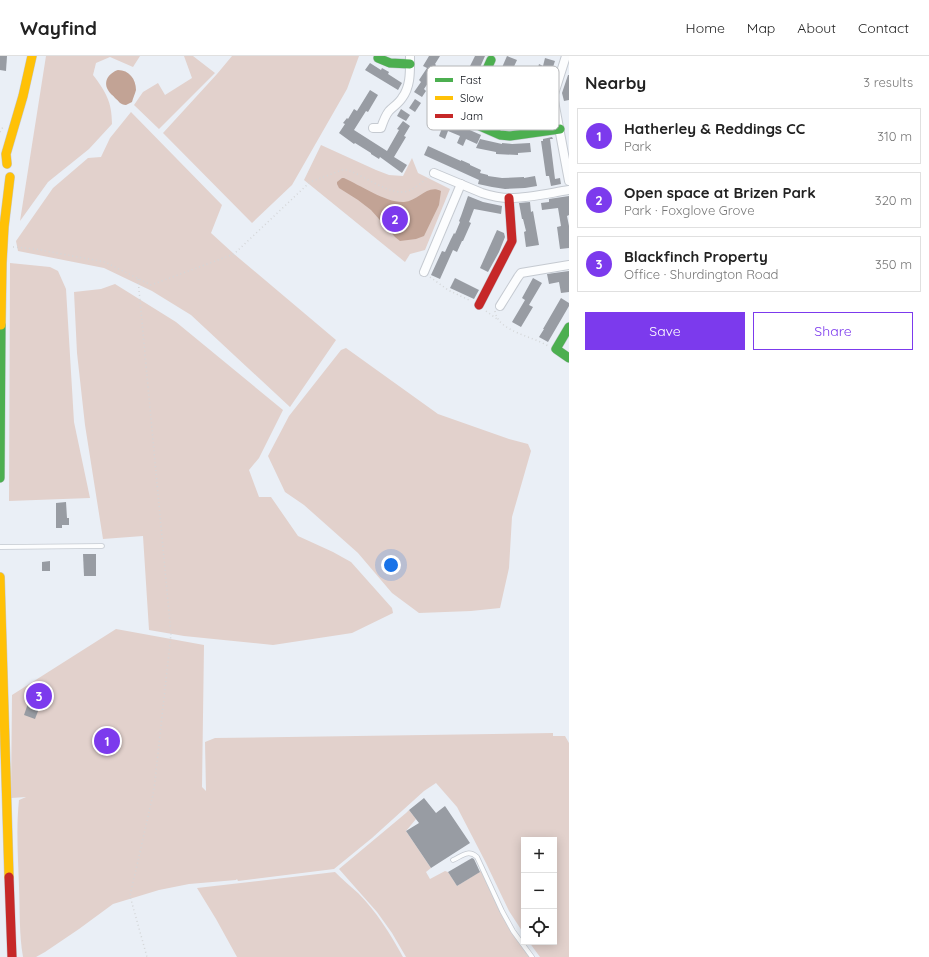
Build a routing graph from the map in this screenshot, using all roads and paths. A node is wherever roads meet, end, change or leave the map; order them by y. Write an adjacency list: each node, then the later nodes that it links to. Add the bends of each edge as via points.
1 (32, 56): 8 (main road)
2 (566, 56): 7 (street)
3 (378, 58): 4 (main road, via 398,64)
4 (410, 60): 12 (street, via 410,80 405,93 377,128)
5 (491, 60): 6 (main road)
6 (488, 66)
7 (559, 78)
8 (24, 96): 13 (main road); 14 (main road)
9 (560, 128): 17 (street)
10 (488, 130): 11 (main road, via 510,136)
11 (548, 130)
12 (386, 136)
13 (0, 142)
14 (3, 162): 16 (main road, via 10,171)
15 (434, 172): 18 (street); 27 (path, via 413,188 400,192 350,171 339,171 310,182 234,254 152,285)
16 (10, 177): 19 (main road, via 7,185); 23 (main road)
17 (569, 181)
18 (461, 184): 21 (street, via 490,196); 26 (street)
19 (0, 190)
20 (569, 190): 21 (street)
21 (508, 198): 28 (main road, via 512,241)
22 (0, 204): 23 (main road)
23 (4, 227): 24 (main road)
24 (3, 246): 27 (path, via 105,262); 35 (main road)
25 (569, 265): 29 (street, via 521,273)
26 (424, 272): 28 (path, via 448,290)
27 (138, 278): 45 (path, via 171,634 154,790 130,896)
28 (479, 305)
29 (498, 306): 31 (path, via 495,312)
30 (490, 308): 31 (path, via 484,309)
31 (497, 319): 33 (path, via 521,335)
32 (569, 327): 33 (main road)
33 (556, 350): 34 (main road)
34 (569, 358)
35 (0, 393): 36 (main road)
36 (0, 468): 37 (main road)
37 (0, 478)
38 (102, 546): 39 (lane)
39 (0, 547)
40 (0, 577): 41 (main road)
41 (1, 618): 42 (main road)
42 (2, 713): 44 (main road)
43 (453, 860): 46 (lane, via 467,853 473,853 477,857 513,931)
44 (12, 957)
45 (147, 957)
46 (532, 957)

